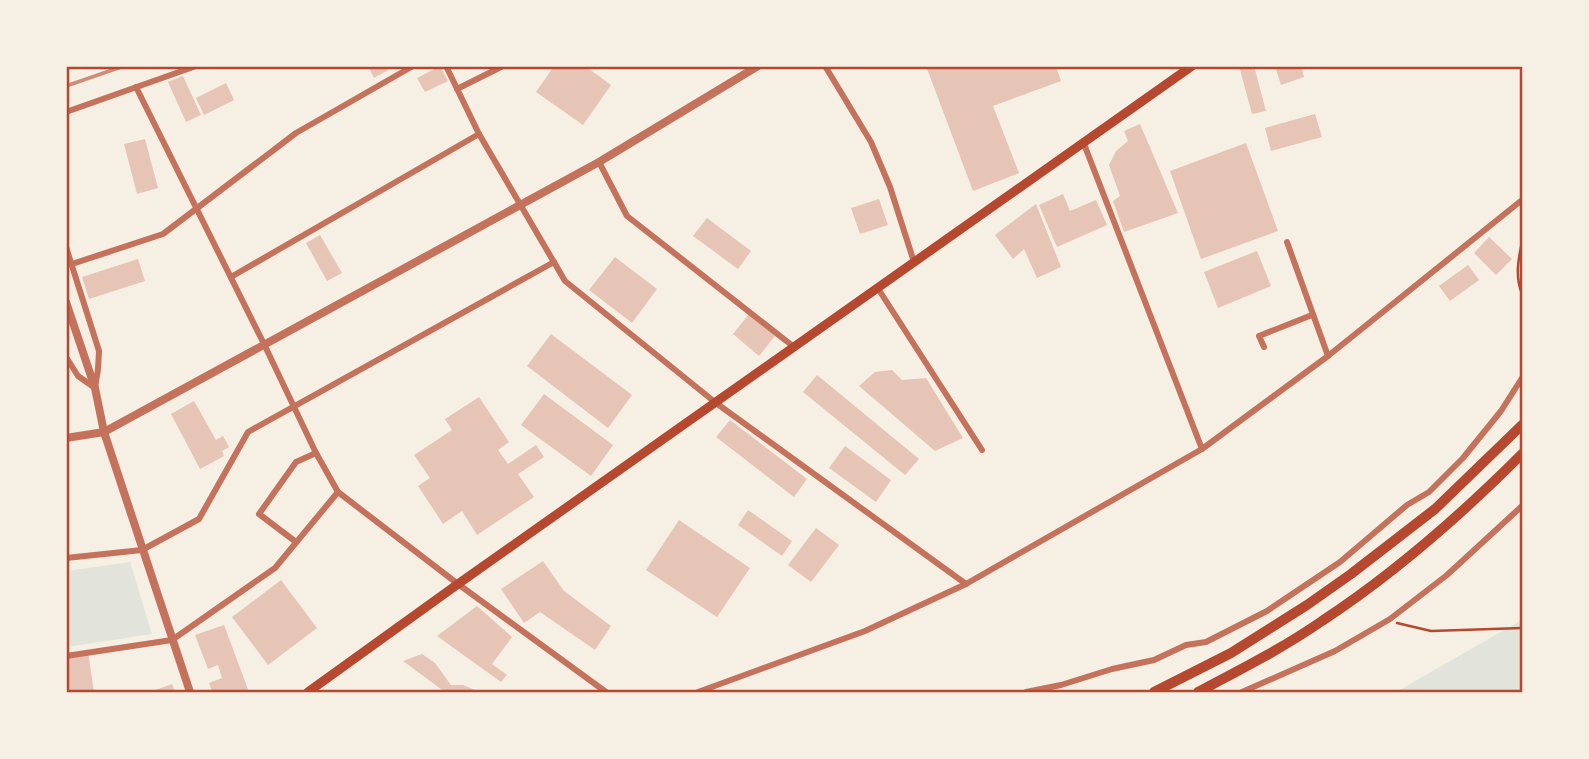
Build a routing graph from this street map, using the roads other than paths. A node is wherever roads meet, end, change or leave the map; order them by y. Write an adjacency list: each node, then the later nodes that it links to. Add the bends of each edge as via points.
1 (196, 66): 8 (street)
2 (413, 66): 16 (street, via 296,133)
3 (446, 66): 9 (street)
4 (503, 66): 9 (street)
5 (758, 66): 13 (street)
6 (825, 66): 20 (street, via 871,142)
7 (1192, 66): 12 (main road)
8 (136, 87): 10 (street); 16 (street)
9 (457, 89): 11 (street)
10 (66, 112)
11 (479, 134): 15 (street); 22 (street)
12 (1083, 144): 20 (main road); 38 (street)
13 (599, 162): 15 (street); 27 (street, via 627,216)
14 (1522, 200): 29 (street)
15 (520, 205): 19 (street); 26 (street)
16 (197, 209): 21 (street, via 163,234); 22 (street)
17 (1287, 242): 25 (street)
18 (66, 247): 21 (street)
19 (554, 262): 33 (street, via 565,281); 34 (street)
20 (914, 262): 23 (main road)
21 (72, 264): 32 (street, via 99,351)
22 (231, 277): 26 (street)
23 (877, 287): 27 (main road); 39 (street)
24 (66, 302): 32 (street)
25 (1312, 315): 28 (street, via 1259,336); 29 (street)
26 (264, 344): 34 (street); 36 (street)
27 (794, 347): 33 (main road)
28 (1264, 347)
29 (1328, 356): 38 (street)
30 (66, 357): 32 (street, via 78,376)
31 (1522, 378): 47 (street, via 1455,466)
32 (95, 388): 36 (street)
33 (716, 403): 49 (main road); 50 (street)
34 (294, 407): 40 (street); 45 (street, via 248,432 199,519)
35 (1522, 425): 48 (highway, via 1435,509)
36 (104, 432): 37 (street); 45 (street)
37 (66, 438)
38 (1202, 449): 50 (street)
39 (982, 450)
40 (316, 453): 42 (street); 44 (street, via 296,462 259,514)
41 (1522, 454): 59 (highway, via 1390,572 1322,621)
42 (338, 492): 44 (street); 49 (street)
43 (1522, 506): 60 (street, via 1447,575 1390,619 1335,651)
44 (296, 541): 51 (street, via 275,568)
45 (142, 550): 46 (street); 51 (street)
46 (66, 558)
47 (1340, 562): 48 (street); 57 (street, via 1267,611 1206,642)
48 (1352, 573): 58 (highway, via 1231,653)
49 (458, 584): 54 (main road); 55 (street)
50 (966, 584): 56 (street, via 865,631)
51 (172, 640): 52 (street); 53 (street)
52 (66, 656)
53 (190, 692)
54 (308, 692)
55 (606, 692)
56 (698, 692)
57 (1026, 692)
58 (1154, 692)
59 (1198, 692)
60 (1242, 692)

